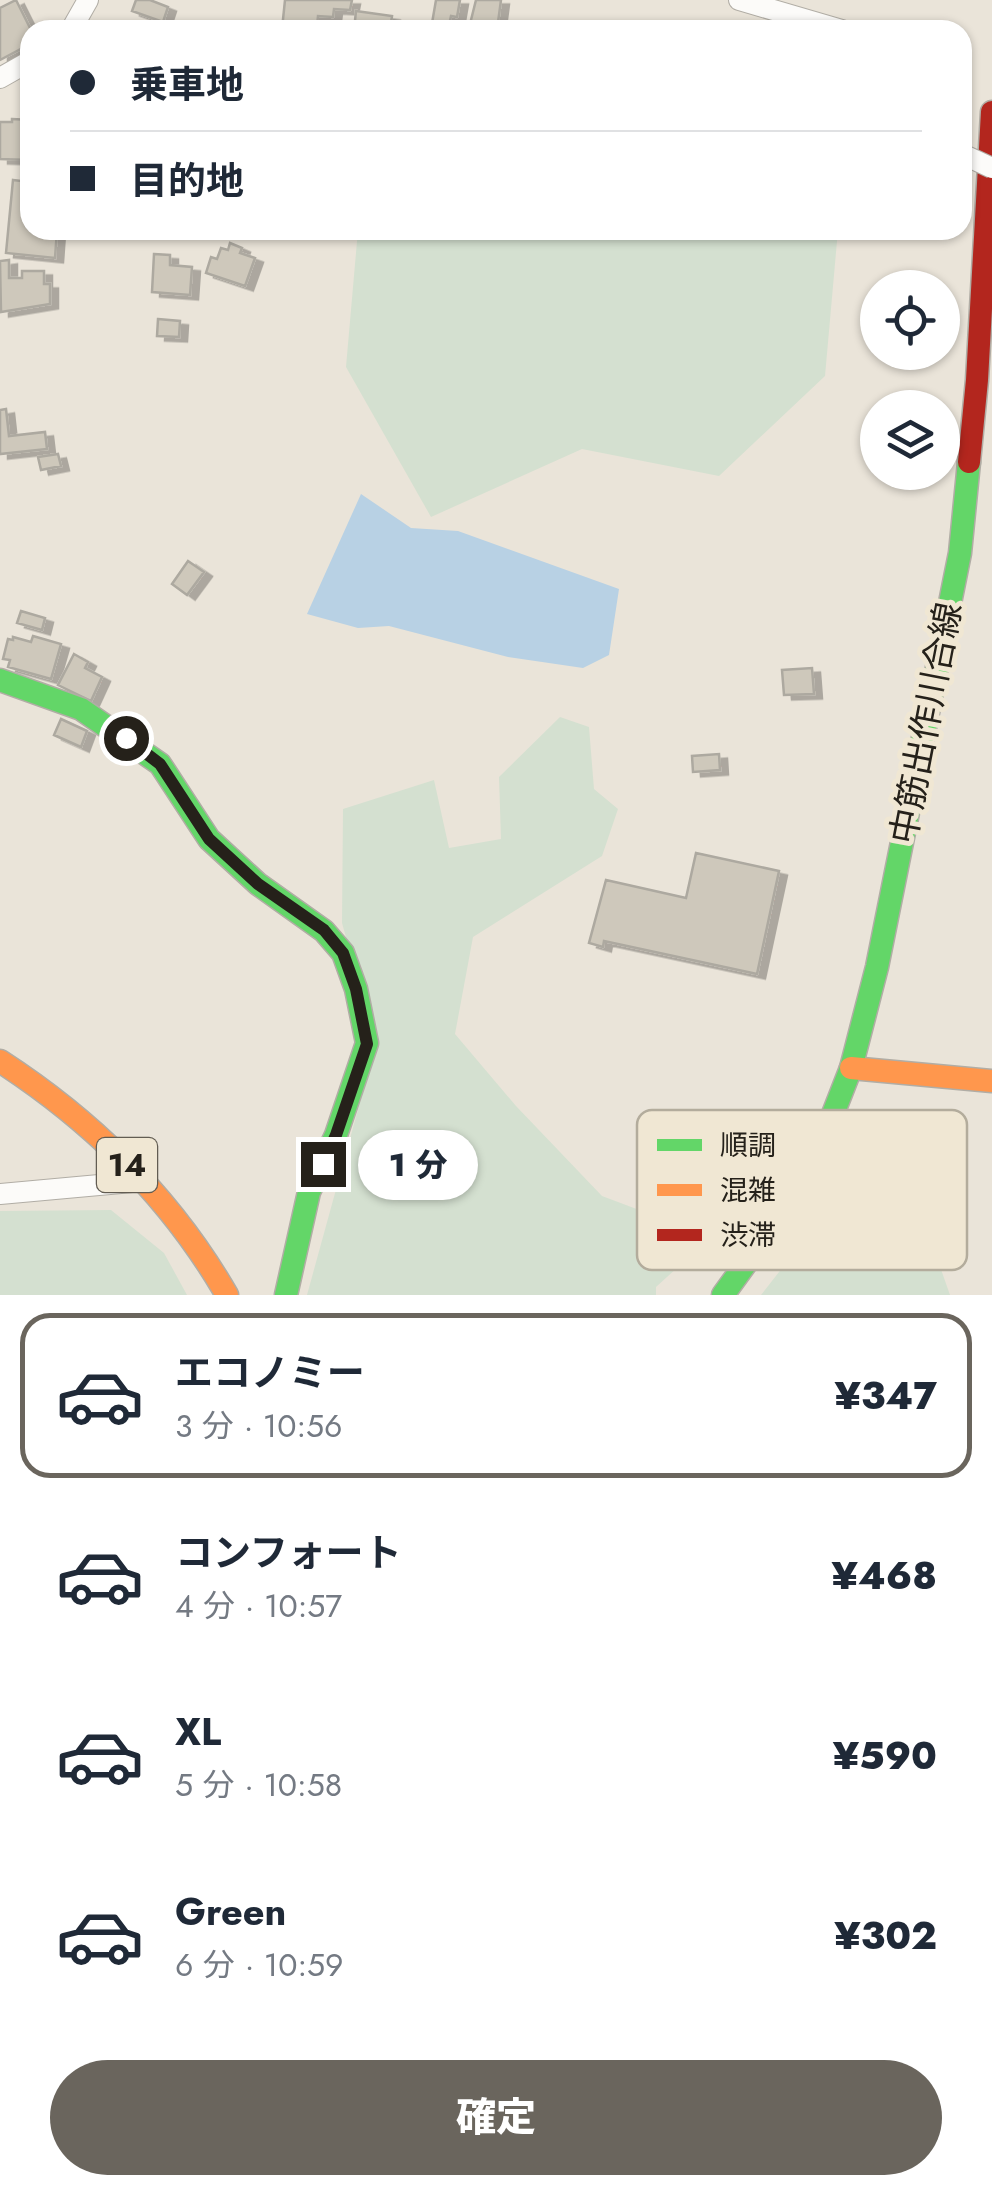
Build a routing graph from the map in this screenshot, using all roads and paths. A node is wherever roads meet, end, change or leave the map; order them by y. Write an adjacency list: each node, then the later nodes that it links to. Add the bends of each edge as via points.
1 (739, 0): 2 (street)
2 (808, 20)
3 (992, 112): 4 (main road, 中筋出作川合線)
4 (988, 240): 7 (main road, 中筋出作川合線, via 960,553)
5 (0, 680): 14 (main road, via 81,709 160,764 209,839 324,930 343,953 367,1044 309,1192)
6 (0, 1061): 10 (main road, 14, via 32,1080)
7 (851, 1068): 8 (main road); 9 (main road, 中筋出作川合線)
8 (992, 1081)
9 (835, 1110)
10 (143, 1181): 11 (street); 13 (main road, 14)
11 (0, 1194)
12 (741, 1270): 15 (main road, 中筋出作川合線)
13 (227, 1295)
14 (286, 1295)
15 (723, 1295)

